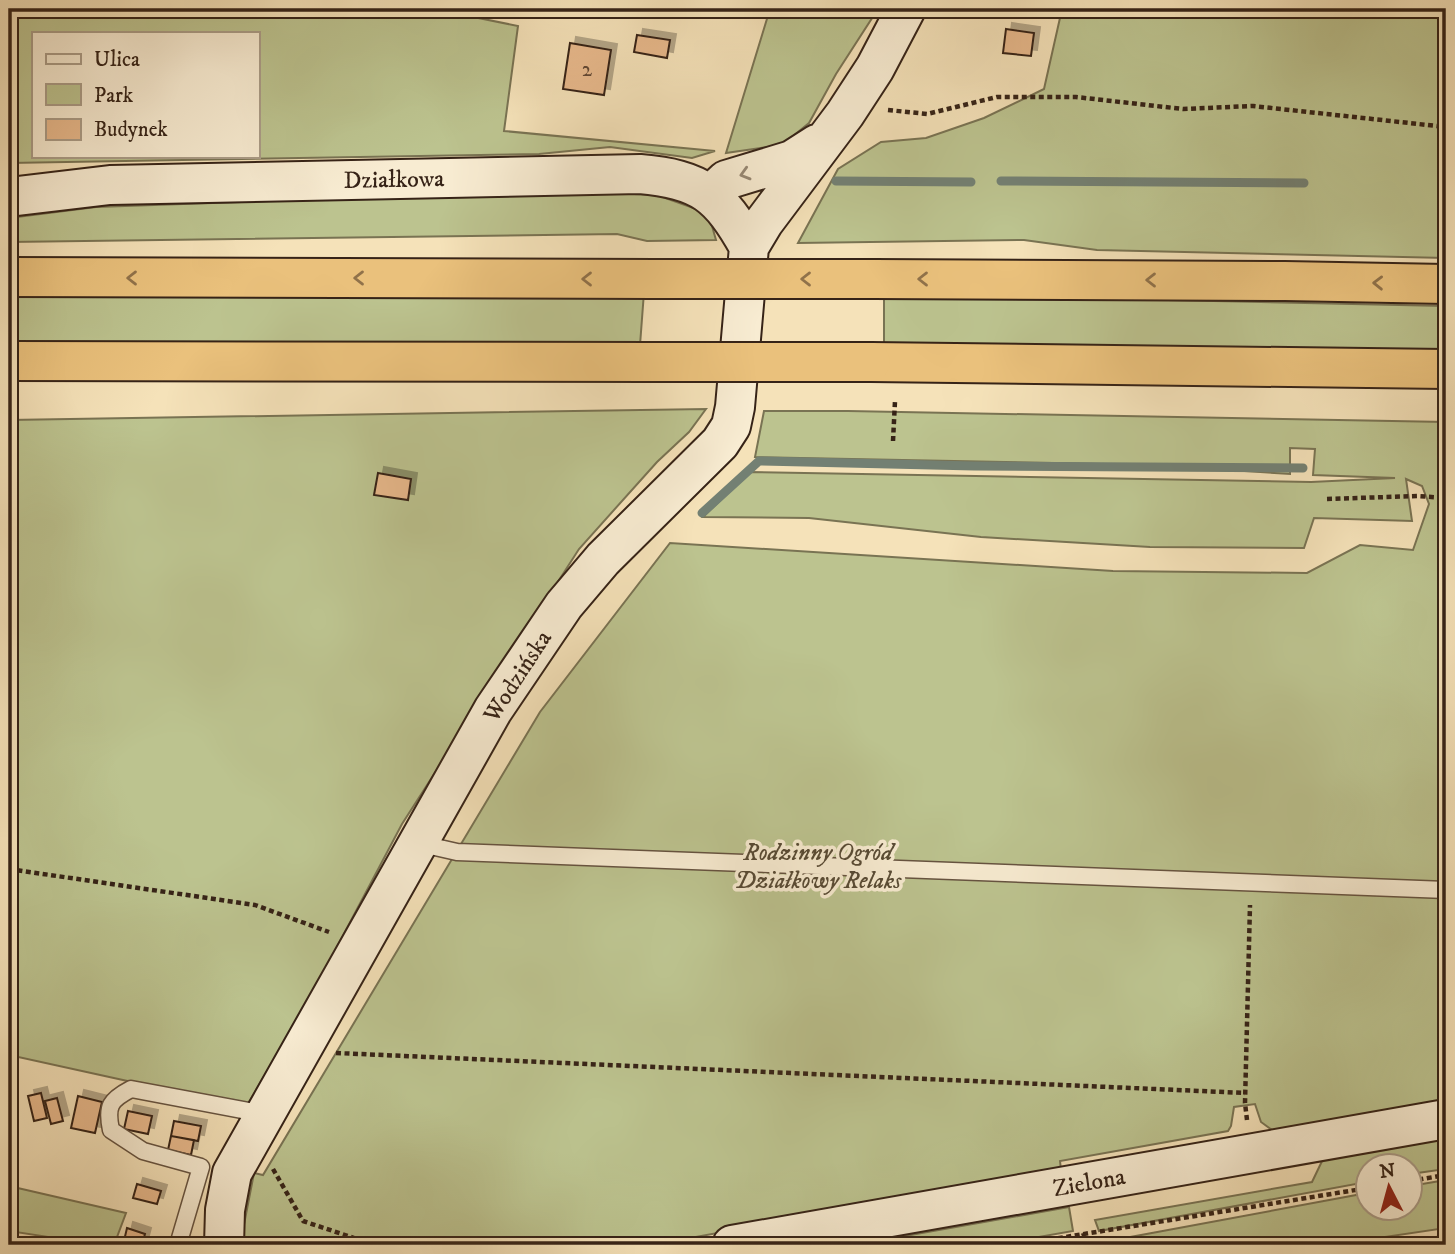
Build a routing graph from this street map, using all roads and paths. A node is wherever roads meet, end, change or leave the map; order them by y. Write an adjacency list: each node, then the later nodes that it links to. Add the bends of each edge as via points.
1 (906, 9): 2 (street, Wodzińska)
2 (855, 99): 3 (path, via 872,109 927,114 997,97 1076,97 1183,109 1253,106); 4 (street, Wodzińska)
3 (1446, 127)
4 (828, 137): 5 (street, Wodzińska, one-way to 5, via 792,160 726,180); 7 (street, Wodzińska)
5 (710, 195): 6 (street, Działkowa, via 671,177 640,174 110,185); 7 (street, Działkowa, via 731,216)
6 (9, 197)
7 (749, 247): 16 (street, Wodzińska, via 731,426 720,443 603,559 564,605 493,710)
8 (9, 278): 9 (highway, one-way to 8, bridge)
9 (1446, 284)
10 (9, 361): 11 (highway, bridge, via 871,362)
11 (1446, 369)
12 (895, 401): 13 (path)
13 (893, 441)
14 (1446, 498): 15 (path)
15 (1327, 499)
16 (419, 839): 18 (lane, via 457,852); 20 (street, Wodzińska)
17 (9, 869): 20 (path, via 255,905)
18 (1251, 883): 19 (lane); 22 (path)
19 (1446, 890)
20 (362, 945): 21 (street, Wodzińska)
21 (300, 1052): 22 (path); 24 (street, Wodzińska)
22 (1245, 1093): 23 (path)
23 (1245, 1103)
24 (264, 1114): 31 (lane, via 131,1089 116,1097 107,1113 111,1130 143,1151 201,1167); 32 (street, Wodzińska, via 232,1173)
25 (1446, 1119): 33 (street, Zielona)
26 (1446, 1175): 27 (path)
27 (1424, 1179)
28 (1354, 1190): 29 (path)
29 (1083, 1233): 34 (path); 35 (path)
30 (1446, 1244): 36 (lane)
31 (178, 1245)
32 (223, 1245)
33 (732, 1245)
34 (1016, 1245)
35 (1088, 1245)
36 (1439, 1245)

